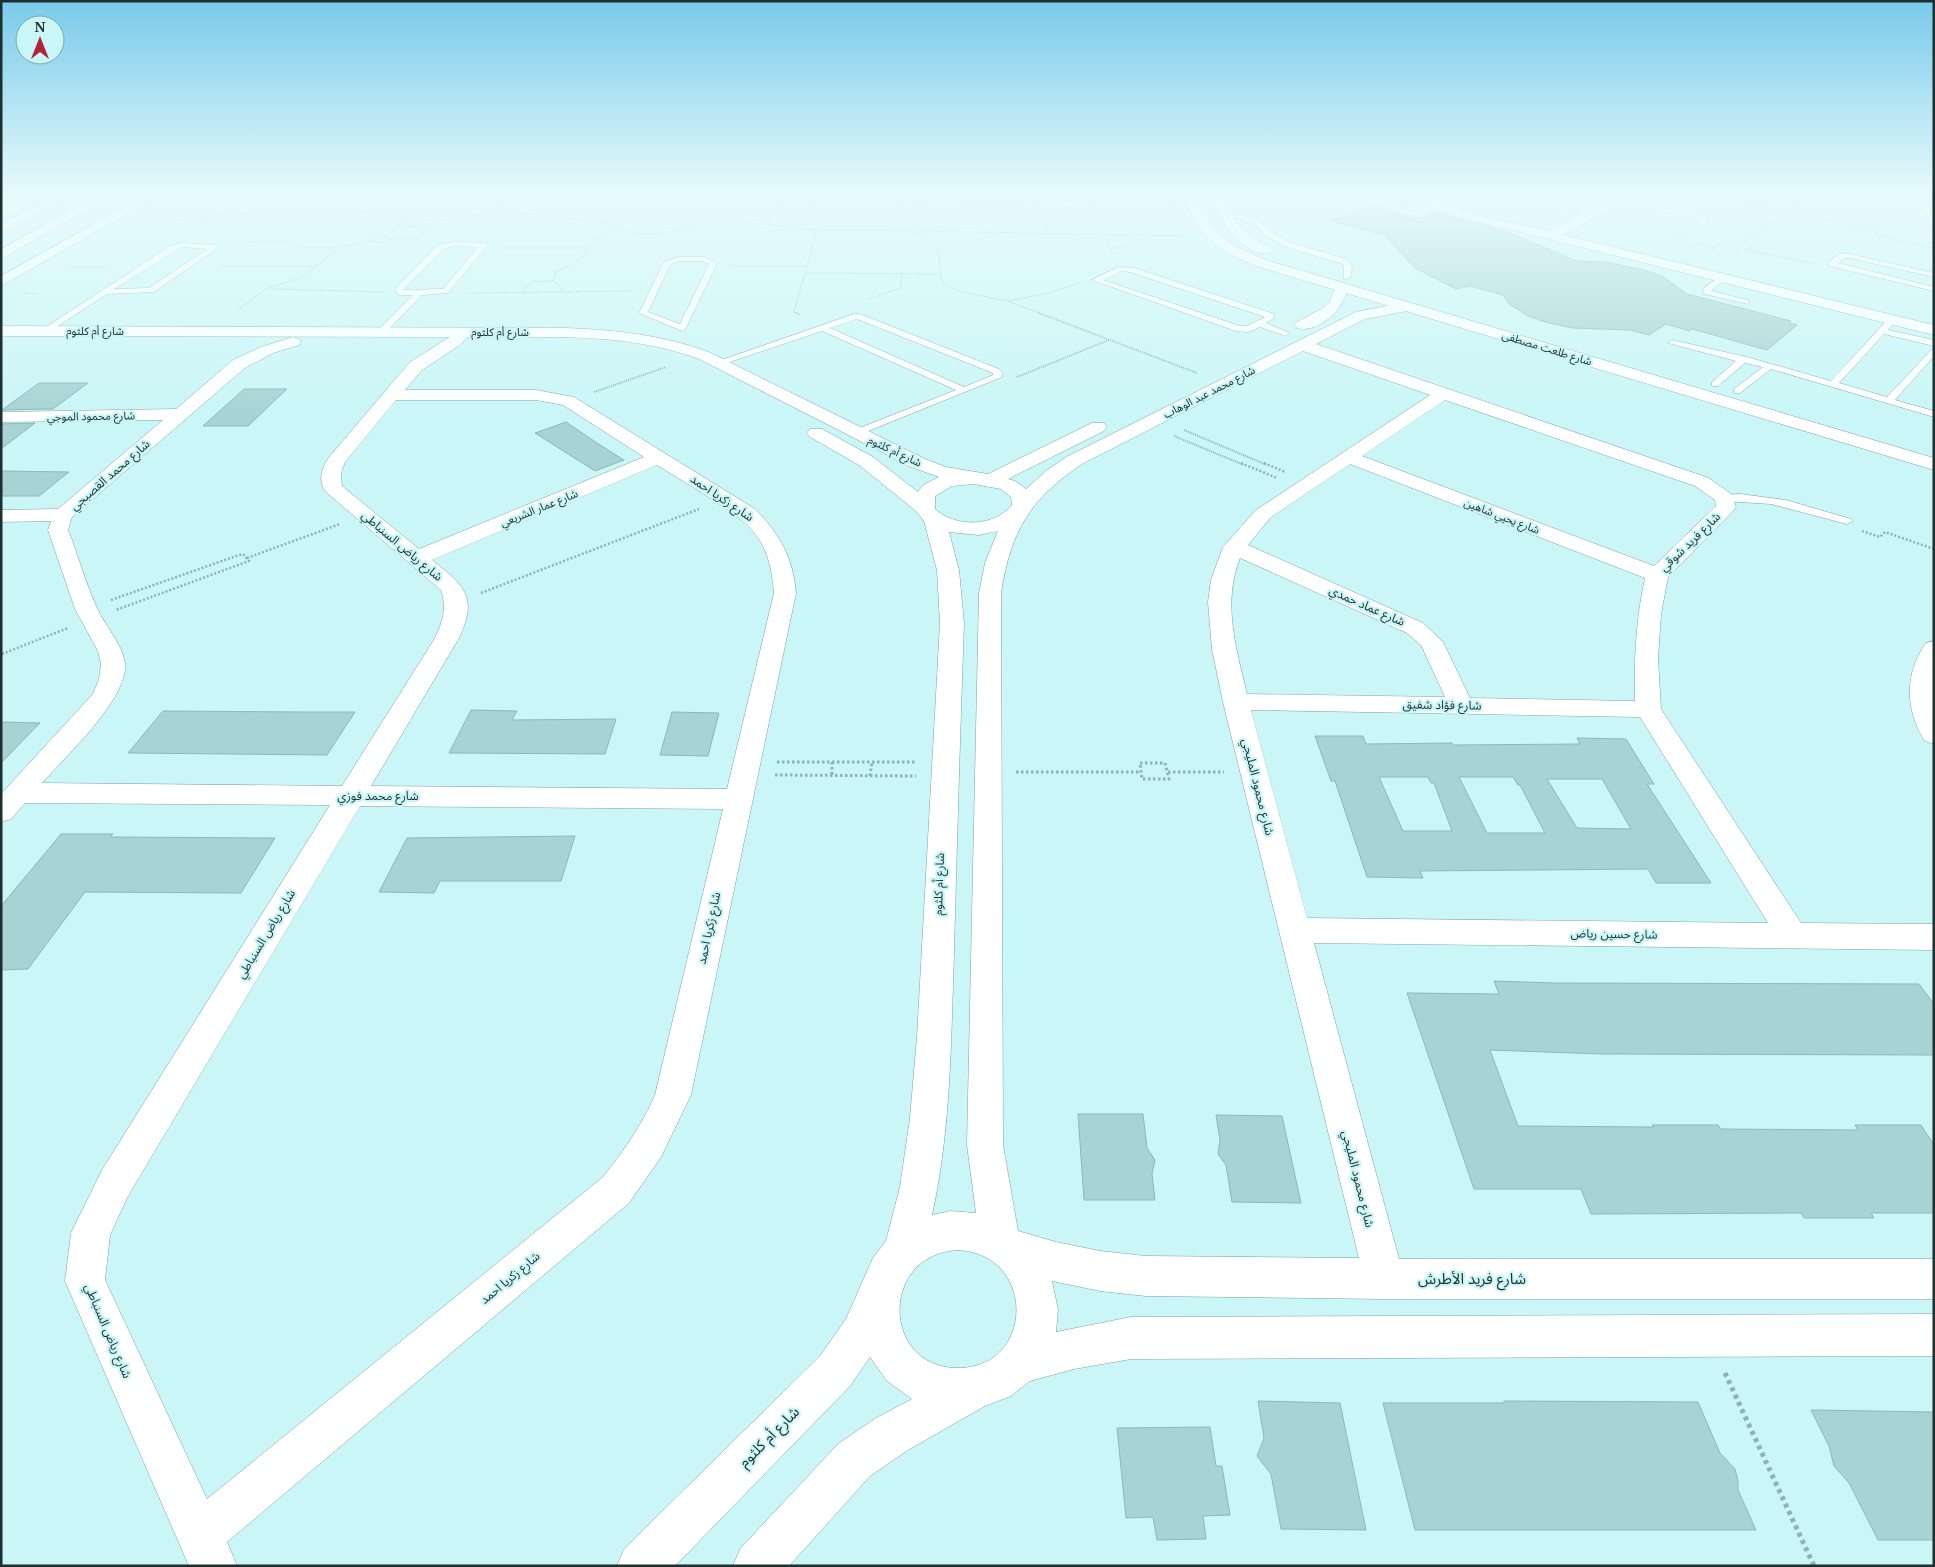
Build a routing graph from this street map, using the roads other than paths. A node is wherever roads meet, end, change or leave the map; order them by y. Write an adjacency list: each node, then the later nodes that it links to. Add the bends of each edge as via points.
1 (28, 267): 16 (street)
2 (141, 267): 20 (lane)
3 (186, 267): 20 (lane, via 151,290)
4 (421, 267): 21 (lane, via 399,290)
5 (466, 267): 21 (lane, via 445,292)
6 (665, 267): 28 (lane, via 643,313)
7 (710, 267): 28 (lane)
8 (1282, 267): 17 (street, شارع طلعت مصطفى)
9 (1308, 267): 17 (street, شارع طلعت مصطفى)
10 (1347, 267): 17 (lane)
11 (1676, 267): 15 (street)
12 (1839, 267): 19 (lane)
13 (1899, 267): 14 (lane)
14 (1934, 275)
15 (1717, 277): 18 (street); 22 (lane, via 1706,291)
16 (1, 282)
17 (1344, 282): 24 (street, شارع طلعت مصطفى); 34 (street, شارع محمد عبد الوهاب, via 1340,297 1332,308); 49 (street, شارع طلعت مصطفى)
18 (1740, 282): 22 (lane); 26 (street)
19 (1934, 289)
20 (103, 292): 29 (lane)
21 (420, 293): 32 (lane)
22 (1723, 297): 23 (lane)
23 (1746, 302)
24 (1407, 307): 34 (street, شارع محمد عبد الوهاب, via 1361,315); 65 (street, شارع طلعت مصطفى)
25 (1260, 324): 25 (lane, via 1271,316 1131,270 1121,270 1096,280 1239,329); 34 (lane)
26 (1887, 325): 30 (street); 39 (lane); 50 (lane)
27 (823, 326): 46 (lane); 51 (lane); 51 (lane, via 851,316 863,317 996,370 996,377)
28 (682, 328): 40 (lane)
29 (44, 330): 31 (street, شارع أم كلثوم); 32 (street, شارع أم كلثوم)
30 (1934, 330)
31 (1, 331)
32 (382, 331): 42 (street, شارع أم كلثوم)
33 (459, 337): 40 (street, شارع أم كلثوم, via 604,334); 42 (street, شارع أم كلثوم); 42 (street, شارع رياض السنباطي); 45 (street, شارع أم كلثوم, via 617,346)
34 (1294, 339): 41 (street, شارع محمد عبد الوهاب); 53 (street, شارع فريد شوقي); 69 (street, شارع محمد عبد الوهاب, via 1151,421 1075,460 1054,474)
35 (1, 342): 36 (street, شارع أم كلثوم)
36 (233, 342): 37 (street, شارع أم كلثوم); 47 (street, via 243,348)
37 (293, 342): 42 (street, شارع أم كلثوم); 47 (street, شارع محمد القصبجي)
38 (1672, 343): 44 (lane)
39 (1934, 343)
40 (673, 344): 46 (street, شارع أم كلثوم)
41 (1263, 344)
42 (418, 347): 54 (street, شارع رياض السنباطي)
43 (1934, 350): 55 (lane)
44 (1744, 359): 48 (lane); 49 (lane)
45 (677, 363)
46 (718, 363): 61 (street, شارع أم كلثوم)
47 (239, 364): 56 (street, شارع محمد القصبجي)
48 (1770, 366): 50 (lane); 52 (lane)
49 (1715, 384): 52 (street, شارع طلعت مصطفى)
50 (1832, 385): 55 (lane)
51 (964, 390): 61 (lane)
52 (1737, 391): 62 (street, شارع طلعت مصطفى)
53 (1444, 393): 64 (street, شارع محمود المليجي); 68 (street, شارع فريد شوقي, via 1702,482)
54 (392, 395): 63 (street, شارع زكريا احمد, via 536,395 568,401); 75 (street, شارع رياض السنباطي, via 331,470 330,479 333,488)
55 (1889, 401): 57 (lane)
56 (180, 414): 58 (street, شارع محمود الموجي); 71 (street, شارع محمد القصبجي)
57 (1934, 414)
58 (1, 417)
59 (1110, 421): 67 (street)
60 (804, 427): 70 (street, شارع أم كلثوم, via 866,462)
61 (856, 433): 66 (street, شارع أم كلثوم, via 918,463)
62 (1934, 449)
63 (660, 457): 75 (street, شارع عمار الشريعي); 82 (street, شارع زكريا احمد, via 748,513 765,530 777,549 784,570 784,593)
64 (1348, 457): 74 (street, شارع محمود المليجي, via 1264,514); 76 (street, شارع يحيي شاهين)
65 (1934, 464)
66 (969, 478): 67 (street); 70 (street, via 944,482 927,493 924,500)
67 (993, 479): 69 (street, via 1015,488 1021,495)
68 (1724, 498): 73 (lane, via 1781,501); 76 (street, شارع فريد شوقي, via 1726,507)
69 (1020, 509): 70 (street, via 992,526 976,528 960,527); 88 (street, via 1000,548 990,593 985,1146 991,1191)
70 (929, 513): 89 (street, شارع أم كلثوم, via 945,550 952,581 952,623 928,1118 919,1187)
71 (63, 515): 72 (street); 84 (street, شارع محمد القصبجي, via 58,530 89,614 110,651 112,679 104,697)
72 (1, 516)
73 (1847, 521)
74 (1234, 547): 78 (street, شارع محمود المليجي, via 1224,568 1218,593 1219,619); 79 (street, شارع عماد حمدي, via 1416,628 1431,642)
75 (417, 558): 83 (street, شارع رياض السنباطي, via 451,587 458,602 456,620)
76 (1656, 575): 80 (street, شارع فريد شوقي, via 1646,658)
77 (1934, 648): 81 (street, via 1923,669 1920,687)
78 (1236, 702): 79 (street, شارع فؤاد شفيق); 85 (street, شارع محمود المليجي)
79 (1461, 705): 80 (street, شارع فؤاد شفيق)
80 (1648, 709): 86 (street)
81 (1934, 735)
82 (743, 779): 83 (street, شارع محمد فوزي); 96 (street, شارع زكريا احمد, via 673,1095 660,1127 641,1159 616,1190)
83 (350, 796): 84 (street, شارع محمد فوزي); 96 (street, شارع رياض السنباطي, via 115,1183 91,1232 85,1281)
84 (10, 802)
85 (1294, 930): 86 (street, شارع حسين رياض); 91 (street, شارع محمود المليجي)
86 (1793, 936): 87 (street, شارع حسين رياض)
87 (1934, 937)
88 (1007, 1245): 89 (street, via 968,1228 934,1232); 91 (street, شارع فريد الأطرش, via 1092,1269 1146,1276); 94 (street, via 1030,1274 1037,1304 1034,1334)
89 (904, 1250): 92 (street, via 889,1271)
90 (1934, 1279): 91 (street, شارع فريد الأطرش)
91 (1384, 1280)
92 (880, 1296): 95 (street, via 880,1321 888,1346 902,1368 923,1384 948,1391); 98 (street, شارع أم كلثوم, via 861,1334 835,1370)
93 (1934, 1335): 94 (street, via 1131,1338 1074,1348)
94 (1018, 1363): 95 (street, via 998,1380)
95 (974, 1390): 99 (street, via 920,1417 854,1460)
96 (199, 1536): 97 (street, شارع رياض السنباطي)
97 (212, 1566)
98 (641, 1566)
99 (757, 1566)

